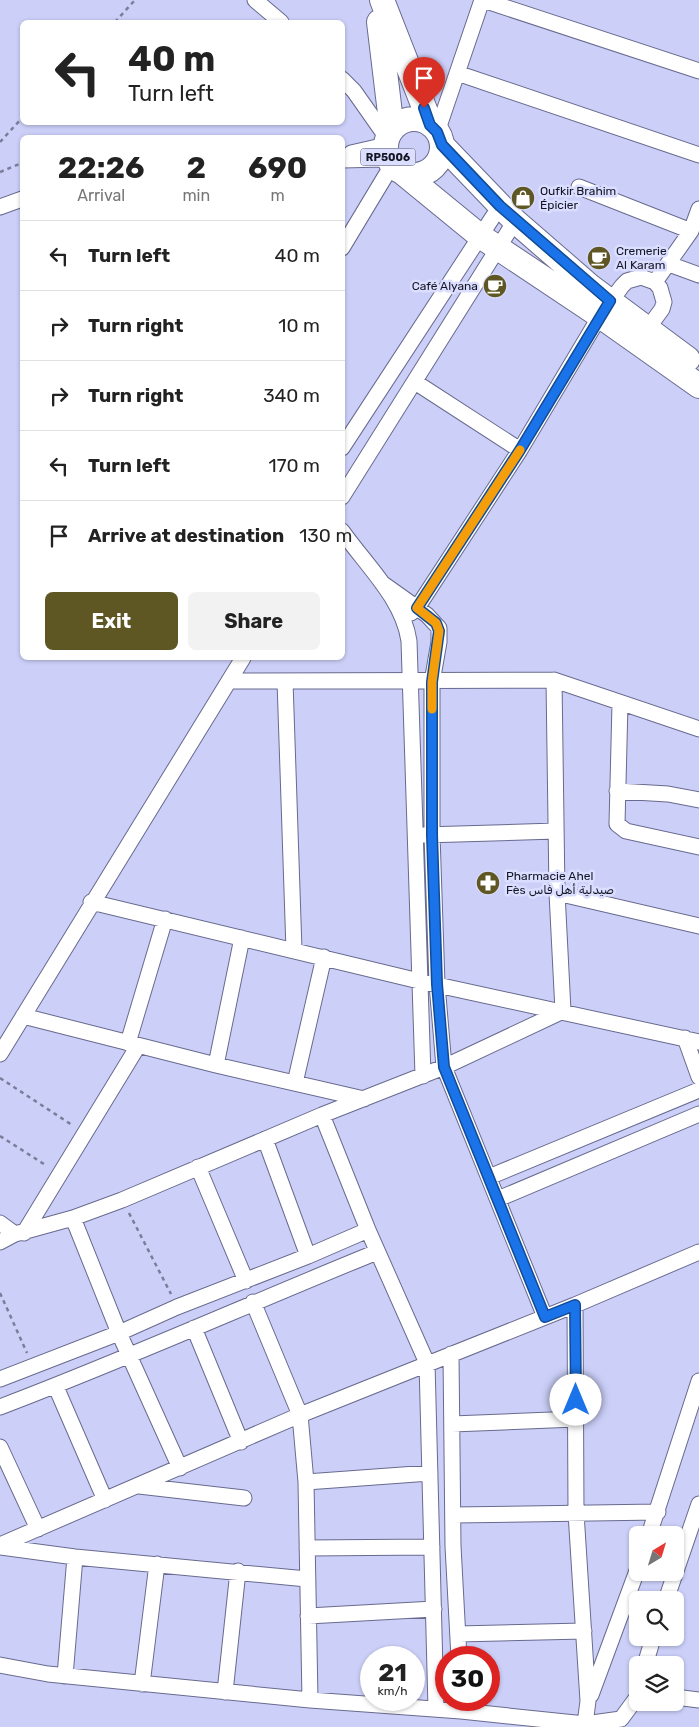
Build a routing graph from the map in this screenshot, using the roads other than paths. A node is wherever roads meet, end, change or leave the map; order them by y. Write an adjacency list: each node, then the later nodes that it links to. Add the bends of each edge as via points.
1 (255, 0): 5 (street)
2 (376, 0): 10 (main road)
3 (382, 0): 9 (main road, RP5006)
4 (483, 0): 6 (street); 7 (street)
5 (279, 20)
6 (699, 71)
7 (457, 73): 9 (street); 11 (street)
8 (345, 82): 10 (street, via 354,90)
9 (437, 134): 10 (main road, via 423,121 406,120); 10 (main road, RP5006, via 437,163 430,170 412,175); 18 (main road, RP5006)
10 (391, 151): 12 (street); 13 (street, via 383,159); 20 (street); 21 (main road, RP5006)
11 (699, 155)
12 (345, 156)
13 (345, 160)
14 (579, 187): 19 (street)
15 (20, 199): 16 (street)
16 (0, 207)
17 (699, 209): 19 (street)
18 (508, 213): 21 (street); 21 (street); 25 (main road, RP5006)
19 (691, 231): 22 (street)
20 (345, 242)
21 (489, 242): 25 (main road, RP5006); 28 (street); 30 (street)
22 (669, 264): 23 (street); 24 (street)
23 (699, 275)
24 (655, 282): 25 (street, via 634,278 622,286); 26 (street, via 664,302)
25 (605, 309): 26 (main road, RP5006); 31 (street)
26 (643, 336): 27 (main road, RP5006); 29 (main road, RP5006)
27 (699, 368)
28 (415, 382): 31 (street); 32 (street)
29 (699, 386)
30 (345, 444)
31 (520, 450): 35 (street)
32 (345, 493)
33 (345, 535): 34 (street)
34 (382, 583): 35 (street); 36 (street)
35 (417, 608): 36 (street); 42 (street, via 436,623 439,631)
36 (404, 619): 38 (street, via 412,657)
37 (242, 660): 40 (street)
38 (411, 680): 41 (street); 42 (street); 48 (street)
39 (554, 680): 42 (street); 43 (street); 47 (street)
40 (229, 681): 41 (street); 52 (street)
41 (285, 681): 56 (street)
42 (432, 682): 49 (street)
43 (620, 702): 44 (street); 45 (street)
44 (699, 729)
45 (617, 791): 46 (street, via 668,794); 50 (street, via 616,820 621,829)
46 (699, 800)
47 (556, 831): 49 (street); 51 (street)
48 (415, 835): 49 (street); 58 (street)
49 (432, 835): 59 (street)
50 (699, 847)
51 (557, 893): 54 (street); 60 (street)
52 (92, 902): 53 (street); 61 (street)
53 (165, 919): 55 (street); 63 (street)
54 (699, 926)
55 (242, 938): 56 (street); 65 (street)
56 (294, 950): 57 (street)
57 (324, 957): 58 (street); 69 (street)
58 (419, 981): 59 (street); 67 (street)
59 (437, 984): 60 (street); 66 (street)
60 (563, 1011): 62 (street); 66 (street)
61 (24, 1016): 63 (street); 64 (street)
62 (692, 1040): 68 (street)
63 (133, 1045): 65 (street); 81 (street, via 86,1134)
64 (0, 1054)
65 (216, 1065): 69 (street)
66 (444, 1067): 67 (street); 76 (street)
67 (424, 1076): 71 (street)
68 (699, 1077)
69 (295, 1083): 71 (street)
70 (699, 1090): 76 (street)
71 (364, 1099): 73 (street)
72 (699, 1114): 77 (street)
73 (322, 1115): 74 (street); 80 (street)
74 (265, 1139): 75 (street); 85 (street)
75 (198, 1167): 78 (street); 86 (street)
76 (489, 1177): 77 (street)
77 (498, 1199): 89 (street)
78 (73, 1218): 81 (street); 91 (street)
79 (0, 1223): 81 (street)
80 (368, 1230): 83 (street); 85 (street)
81 (20, 1233): 82 (street)
82 (0, 1242)
83 (377, 1252): 87 (street); 94 (street)
84 (699, 1252): 88 (street)
85 (308, 1256): 86 (street)
86 (246, 1280): 91 (street)
87 (253, 1302): 90 (street); 99 (street)
88 (575, 1305): 89 (street); 100 (street)
89 (545, 1317): 92 (street)
90 (194, 1328): 93 (street); 102 (street)
91 (119, 1333): 93 (street); 95 (street)
92 (451, 1354): 94 (street); 101 (street)
93 (130, 1356): 97 (street); 104 (street)
94 (427, 1363): 99 (street); 105 (street)
95 (0, 1379)
96 (699, 1381): 112 (street)
97 (56, 1387): 98 (street); 109 (street)
98 (0, 1407)
99 (300, 1415): 102 (street); 106 (street)
100 (576, 1419): 101 (street); 111 (street)
101 (452, 1424): 113 (street)
102 (241, 1442): 104 (street)
103 (0, 1447): 115 (street)
104 (180, 1468): 107 (street)
105 (430, 1473): 106 (street); 117 (street)
106 (306, 1482): 118 (street)
107 (137, 1486): 108 (street); 109 (street)
108 (244, 1498)
109 (105, 1500): 115 (street)
110 (699, 1504): 124 (street)
111 (576, 1512): 112 (street); 113 (street); 127 (street)
112 (658, 1512): 114 (street)
113 (453, 1515): 128 (street)
114 (653, 1526)
115 (38, 1529): 116 (street)
116 (0, 1546): 119 (street)
117 (432, 1547): 118 (street); 125 (street)
118 (307, 1548): 122 (street)
119 (75, 1557): 120 (street); 132 (street)
120 (157, 1564): 121 (street); 133 (street)
121 (238, 1571): 122 (street); 134 (street)
122 (307, 1579): 126 (street)
123 (633, 1581): 138 (street)
124 (669, 1591)
125 (434, 1609): 126 (street); 130 (street)
126 (308, 1616): 136 (street)
127 (584, 1630): 128 (street); 138 (street)
128 (458, 1634): 129 (street)
129 (458, 1646)
130 (435, 1659)
131 (0, 1665): 132 (street)
132 (65, 1676): 133 (street)
133 (142, 1684): 134 (street)
134 (225, 1692): 136 (street)
135 (684, 1698): 137 (street)
136 (310, 1700): 140 (street)
137 (699, 1700)
138 (588, 1701): 142 (street)
139 (629, 1708): 142 (street, via 621,1719)
140 (435, 1709)
141 (495, 1711): 142 (street)
142 (585, 1724)

